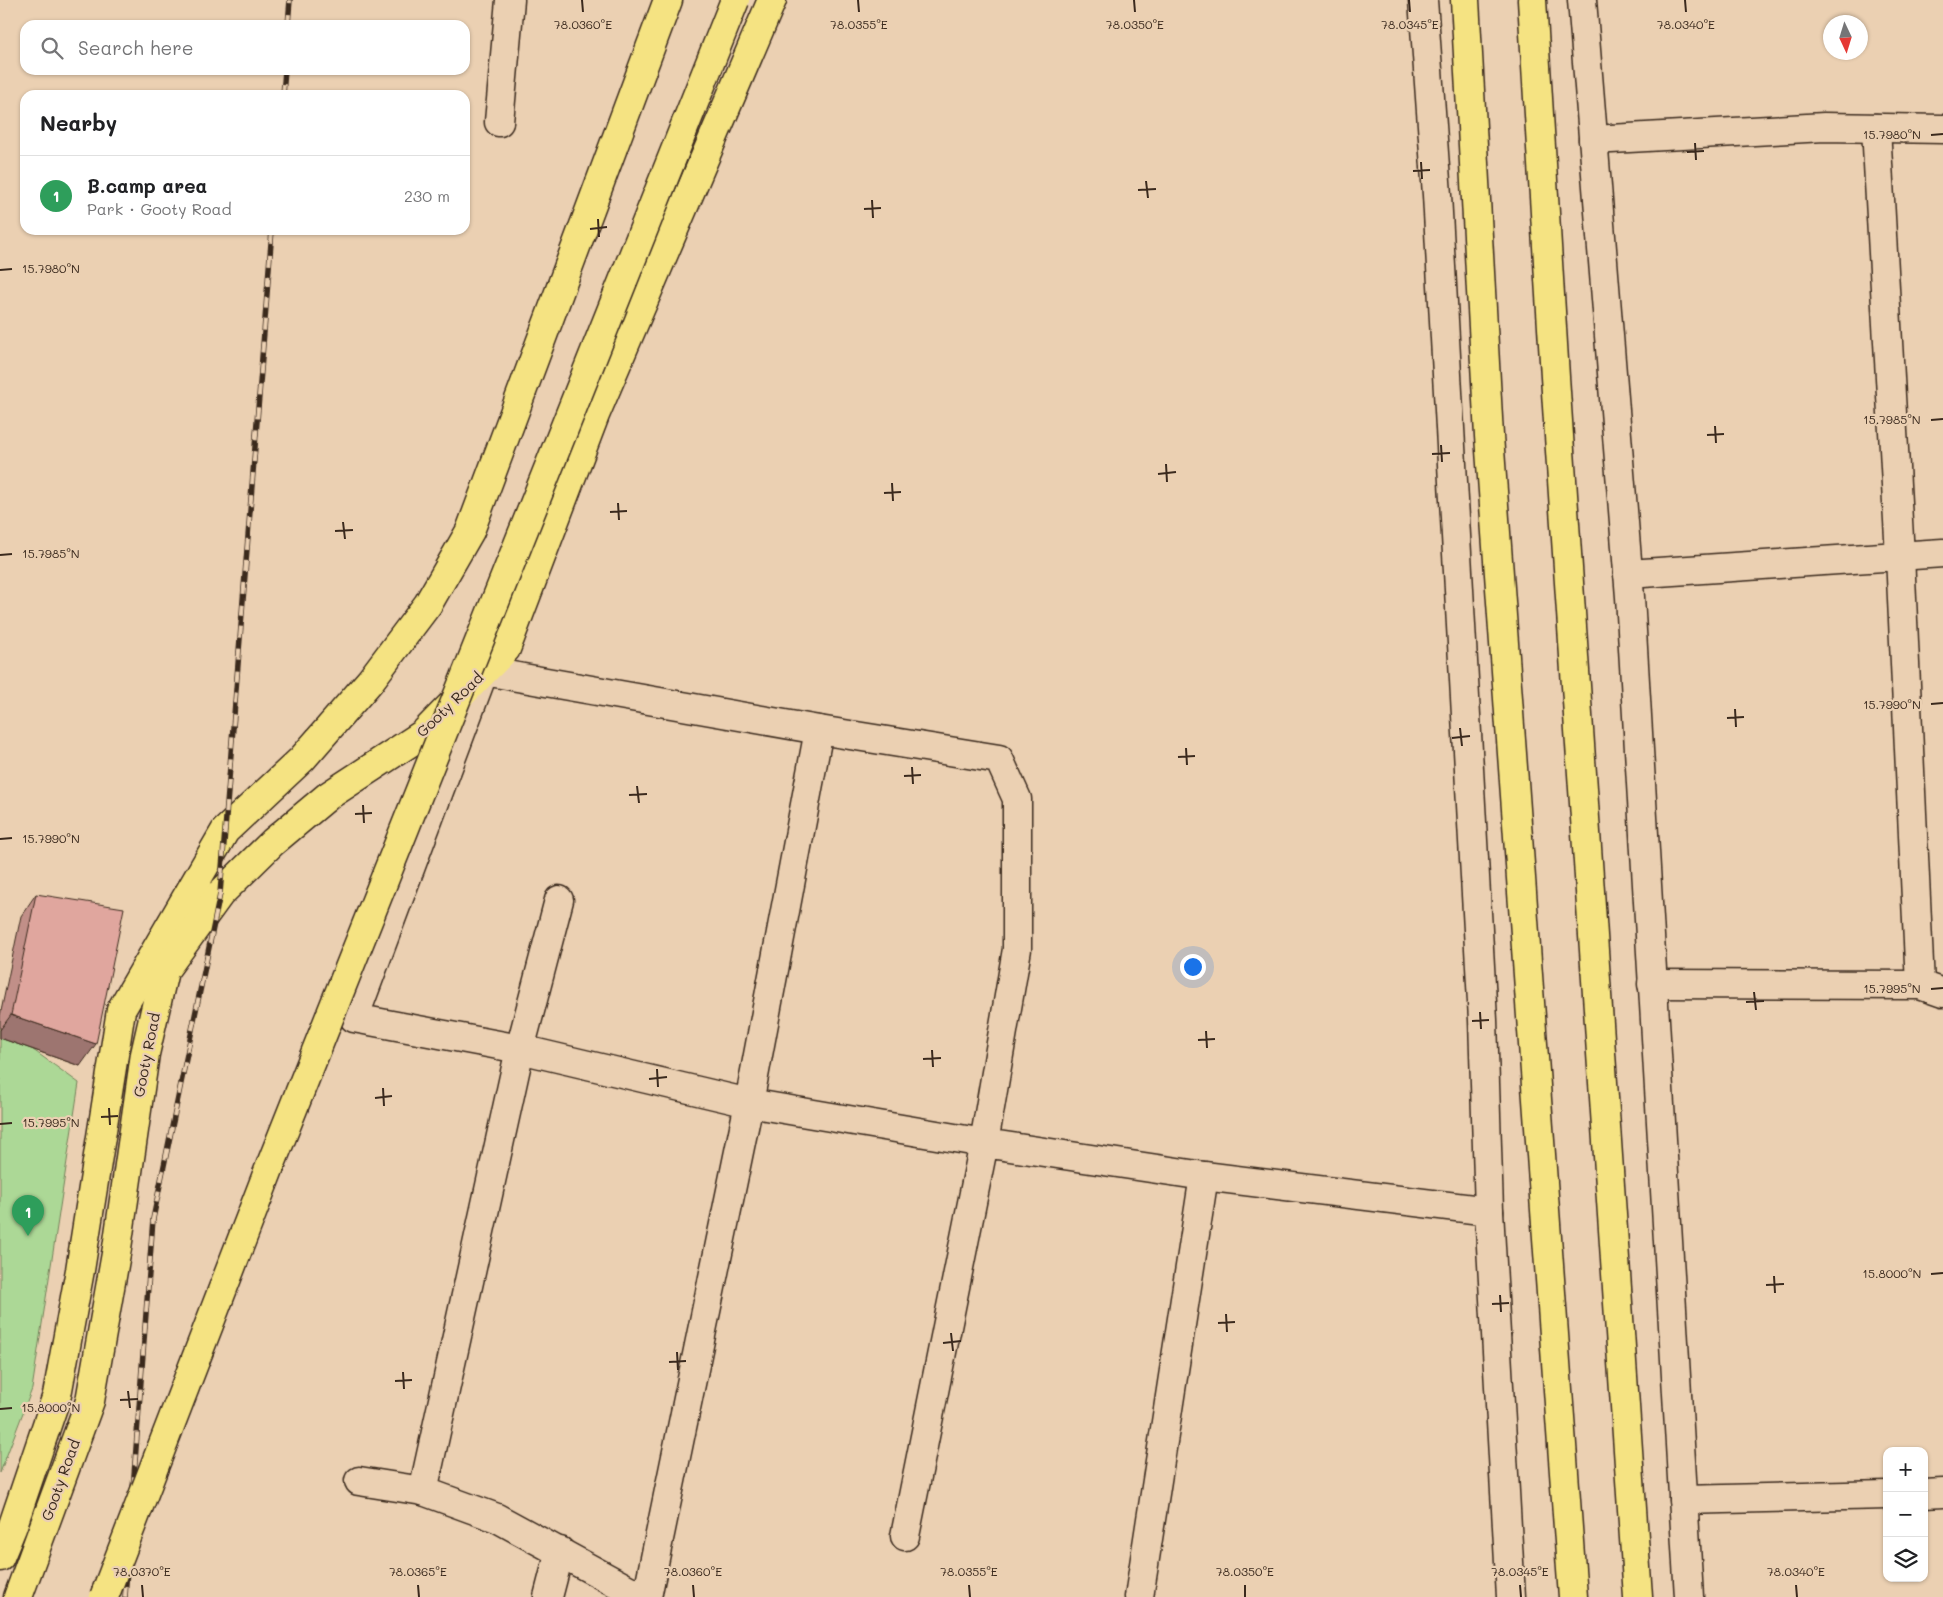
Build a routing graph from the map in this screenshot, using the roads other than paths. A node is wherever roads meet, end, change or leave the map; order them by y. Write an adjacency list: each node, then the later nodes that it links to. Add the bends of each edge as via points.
1 (510, 0): 9 (street)
2 (668, 0): 34 (main road, Gooty Road, via 470,531 428,604 370,681 302,759 225,831 121,1010 57,1395)
3 (735, 0): 36 (main road, bridge, via 269,1169)
4 (772, 0): 16 (main road, Gooty Road, via 595,415 506,649)
5 (1423, 0): 25 (street, via 1484,1020)
6 (1464, 0): 42 (main road, via 1489,436)
7 (1532, 0): 43 (main road)
8 (1582, 0): 12 (street)
9 (500, 122)
10 (1876, 128): 11 (street); 12 (street, via 1824,127); 14 (street)
11 (1943, 129)
12 (1593, 140): 15 (street)
13 (1943, 553): 14 (street)
14 (1900, 556): 15 (street); 20 (street)
15 (1628, 574): 19 (street)
16 (484, 671): 17 (street); 21 (street, via 354,1018); 35 (main road, Gooty Road, via 423,734 328,796 272,842 220,894 164,971 145,1054 117,1248 90,1401)
17 (819, 730): 22 (street); 23 (street, via 999,759 1017,799 1017,949)
18 (560, 900): 21 (street)
19 (1652, 984): 20 (street); 31 (street)
20 (1931, 989)
21 (520, 1049): 22 (street); 27 (street)
22 (749, 1103): 23 (street); 39 (street)
23 (984, 1143): 24 (street); 32 (street)
24 (1204, 1176): 25 (street); 40 (street)
25 (1489, 1211): 41 (street)
26 (359, 1481): 27 (street)
27 (423, 1491): 33 (street, via 497,1518)
28 (1943, 1493): 30 (street)
29 (1883, 1494): 31 (street)
30 (1928, 1494)
31 (1683, 1500): 44 (street)
32 (905, 1536)
33 (560, 1550): 37 (street); 38 (street)
34 (0, 1557)
35 (18, 1597)
36 (104, 1597)
37 (548, 1597)
38 (642, 1597)
39 (647, 1597)
40 (1139, 1597)
41 (1510, 1597)
42 (1573, 1597)
43 (1638, 1597)
44 (1689, 1597)

